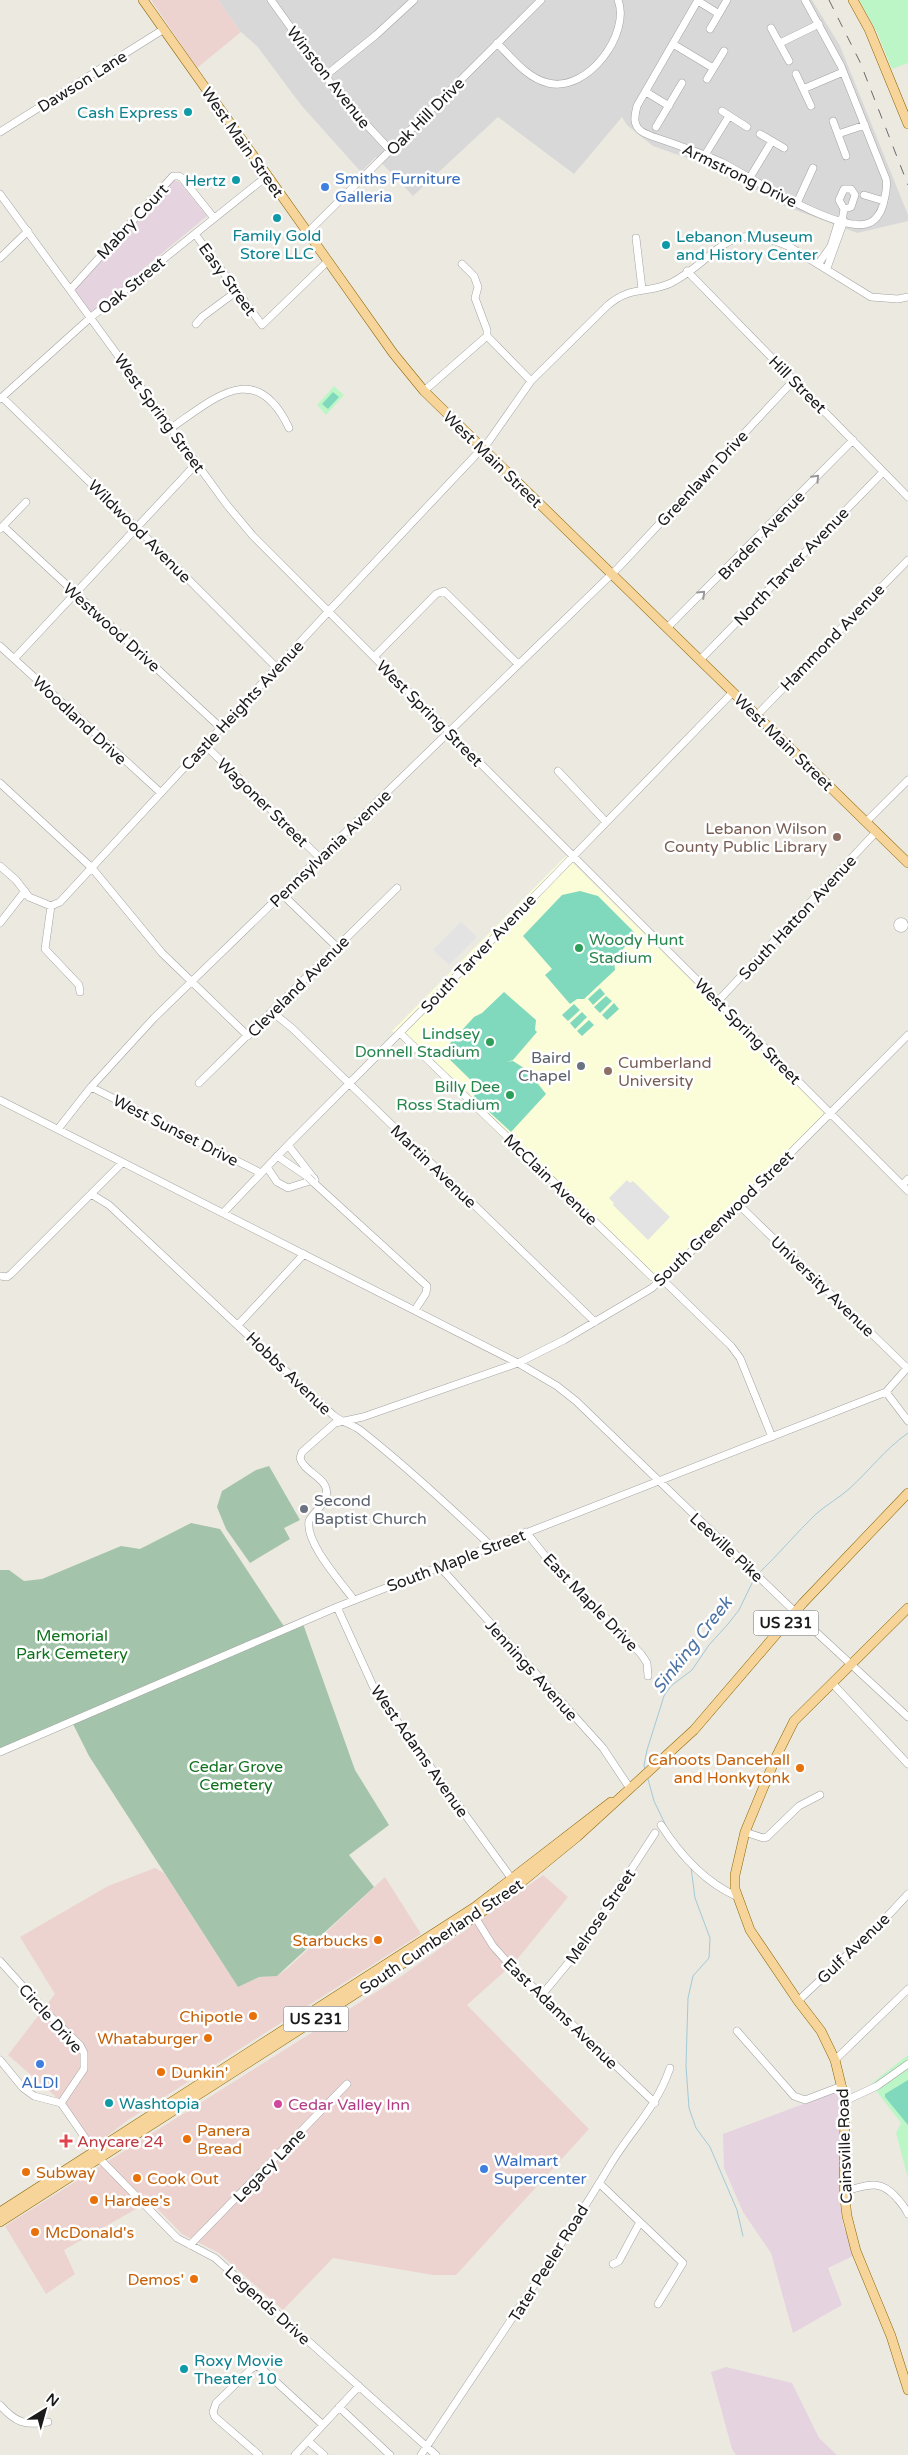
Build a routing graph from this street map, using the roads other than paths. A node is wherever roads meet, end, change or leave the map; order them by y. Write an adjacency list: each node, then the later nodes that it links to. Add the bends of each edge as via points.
1 (143, 0): 14 (main road, West Main Street)
2 (271, 0): 23 (street, Winston Avenue)
3 (414, 0): 23 (street, via 376,36)
4 (541, 0): 15 (street, Oak Hill Drive)
5 (618, 0): 15 (street, via 622,20 609,46 592,71 570,84 550,84 535,78)
6 (698, 0): 10 (street); 17 (street, Armstrong Drive)
7 (727, 0): 10 (street)
8 (805, 0): 11 (street, Armstrong Drive)
9 (853, 0): 33 (main road, via 869,29)
10 (719, 14): 13 (street)
11 (819, 24): 16 (street); 21 (street, Armstrong Drive)
12 (771, 28): 16 (street)
13 (710, 29)
14 (164, 30): 37 (street, Dawson Lane); 46 (main road, West Main Street)
15 (497, 43): 42 (street, Oak Hill Drive)
16 (780, 43): 19 (street)
17 (673, 44): 20 (street); 27 (street, Armstrong Drive)
18 (724, 51): 20 (street)
19 (789, 61)
20 (713, 68): 24 (street)
21 (843, 72): 26 (street); 34 (street, Armstrong Drive)
22 (796, 74): 26 (street)
23 (325, 76): 42 (street, Winston Avenue, via 359,119)
24 (707, 79)
25 (682, 83): 28 (street)
26 (803, 89): 29 (street)
27 (646, 92): 28 (street); 43 (street, Armstrong Drive, via 634,118 641,131)
28 (668, 106): 35 (street)
29 (811, 106)
30 (722, 111): 31 (street)
31 (729, 116): 36 (street); 43 (street)
32 (832, 120): 39 (street)
33 (908, 124)
34 (864, 125): 39 (street); 50 (street, Armstrong Drive, via 886,178)
35 (656, 127)
36 (747, 127)
37 (0, 132)
38 (760, 134): 40 (street)
39 (838, 134): 44 (street)
40 (772, 141): 41 (street); 47 (street)
41 (784, 148)
42 (390, 150): 56 (street, Oak Hill Drive)
43 (705, 155): 47 (street, Armstrong Drive)
44 (846, 156)
45 (813, 168): 51 (street)
46 (267, 176): 53 (street, Oak Street); 56 (main road, West Main Street)
47 (749, 179): 51 (street, Armstrong Drive)
48 (0, 194): 55 (street, West Spring Street)
49 (864, 195): 50 (street)
50 (884, 201): 54 (street, Armstrong Drive, via 877,217 867,224)
51 (798, 203): 54 (street, Armstrong Drive)
52 (844, 209): 54 (street)
53 (214, 218): 57 (street, Oak Street); 66 (street, Mabry Court, via 182,178 173,176)
54 (842, 220): 61 (street, via 831,246); 63 (street)
55 (28, 231): 59 (street); 66 (street, West Spring Street)
56 (308, 232): 60 (main road, West Main Street)
57 (195, 234): 67 (street, Easy Street); 69 (street, Oak Street)
58 (636, 238): 65 (street)
59 (0, 258)
60 (328, 262): 67 (street, Easy Street, via 262,325); 74 (main road, West Main Street)
61 (819, 263): 63 (street, Castle Heights Avenue); 64 (street, Castle Heights Avenue, via 777,241 747,236 723,244)
62 (462, 264): 71 (street, via 474,276 478,286 476,298 488,330)
63 (827, 268): 68 (street, Castle Heights Avenue, via 871,297)
64 (687, 271): 65 (street, Castle Heights Avenue, via 662,286); 72 (street, Hill Street)
65 (642, 289): 73 (street, Castle Heights Avenue, via 615,299)
66 (70, 290): 69 (street, West Spring Street)
67 (237, 292): 70 (street)
68 (908, 297)
69 (90, 318): 75 (street, Oak Street); 76 (street, West Spring Street)
70 (196, 324)
71 (487, 336): 73 (street); 74 (street)
72 (794, 380): 78 (street, Hill Street); 87 (street, Greenlawn Drive)
73 (531, 381): 79 (street, Castle Heights Avenue)
74 (424, 391): 79 (main road, West Main Street)
75 (1, 398): 84 (street, Wildwood Avenue)
76 (171, 428): 77 (street, via 222,393 242,389 266,398); 80 (street, West Spring Street)
77 (289, 428)
78 (853, 440): 81 (street, Hill Street); 90 (street, Braden Avenue, one-way to 78)
79 (481, 449): 87 (main road, West Main Street); 89 (street, Castle Heights Avenue)
80 (197, 463): 84 (street); 89 (street, West Spring Street, via 242,523)
81 (883, 472): 82 (street, Hill Street); 94 (street, North Tarver Avenue)
82 (908, 497)
83 (26, 502): 85 (street)
84 (136, 526): 88 (street); 96 (street, Wildwood Avenue)
85 (1, 528): 88 (street, Westwood Drive)
86 (908, 560): 98 (street, Hammond Avenue)
87 (611, 574): 90 (main road, West Main Street); 95 (street, Pennsylvania Avenue)
88 (75, 593): 93 (street); 99 (street, Westwood Drive)
89 (328, 612): 92 (street, West Spring Street); 96 (street, Castle Heights Avenue)
90 (667, 628): 94 (main road, West Main Street)
91 (0, 646): 93 (street, Woodland Drive)
92 (374, 657): 95 (street, via 436,594 444,591); 100 (street, West Spring Street)
93 (14, 659): 105 (street, Woodland Drive)
94 (700, 660): 97 (main road, West Main Street)
95 (518, 664): 100 (street, Pennsylvania Avenue)
96 (276, 667): 99 (street, Castle Heights Avenue)
97 (732, 692): 98 (main road, West Main Street); 106 (street, South Tarver Avenue)
98 (757, 715): 107 (main road, West Main Street)
99 (221, 728): 101 (street, Castle Heights Avenue)
100 (450, 731): 109 (street, West Spring Street); 110 (street, Pennsylvania Avenue)
101 (205, 746): 105 (street, Castle Heights Avenue); 110 (street, Wagoner Street)
102 (558, 771): 106 (street)
103 (908, 780): 107 (street)
104 (0, 784): 113 (street)
105 (161, 793): 113 (street, Castle Heights Avenue)
106 (606, 822): 109 (street, South Tarver Avenue)
107 (866, 822): 108 (main road, West Main Street)
108 (876, 832): 111 (main road, West Main Street); 122 (street, South Hatton Avenue)
109 (573, 857): 122 (street, West Spring Street); 124 (street, South Tarver Avenue)
110 (320, 858): 116 (street, Pennsylvania Avenue)
111 (908, 863)
112 (0, 866): 115 (street)
113 (92, 868): 117 (street, Castle Heights Avenue, via 60,902); 120 (street, via 149,938)
114 (397, 888): 119 (street, Cleveland Avenue)
115 (25, 891): 117 (street, via 34,901); 118 (street)
116 (283, 895): 119 (street); 120 (street, Pennsylvania Avenue)
117 (51, 906): 121 (street, via 45,950 79,985)
118 (0, 923)
119 (337, 947): 123 (street, Cleveland Avenue)
120 (191, 982): 126 (street); 129 (street, Pennsylvania Avenue)
121 (80, 992)
122 (718, 1001): 131 (street, West Spring Street)
123 (272, 1012): 126 (street, Cleveland Avenue); 128 (street, Martin Avenue)
124 (400, 1033): 128 (street, South Tarver Avenue); 147 (street, McClain Avenue, via 652,1277)
125 (908, 1035): 131 (street, South Greenwood Street)
126 (248, 1036): 127 (street, Cleveland Avenue)
127 (199, 1083)
128 (350, 1084): 133 (street, South Tarver Avenue); 149 (street, Martin Avenue)
129 (91, 1088): 132 (street, Pennsylvania Avenue); 137 (street, West Sunset Drive)
130 (0, 1100): 132 (street, Leeville Pike)
131 (830, 1113): 140 (street, West Spring Street); 143 (street, South Greenwood Street)
132 (58, 1129): 135 (street, Leeville Pike)
133 (288, 1145): 134 (street, South Tarver Avenue); 138 (street)
134 (277, 1156): 136 (street, South Tarver Avenue); 138 (street)
135 (122, 1163): 142 (street); 144 (street, Leeville Pike)
136 (267, 1167): 137 (street, South Tarver Avenue); 138 (street, via 277,1182 288,1188)
137 (261, 1173): 144 (street, South Tarver Avenue)
138 (312, 1179): 148 (street, via 427,1286)
139 (908, 1179): 140 (street)
140 (902, 1185): 141 (street, West Spring Street)
141 (908, 1191)
142 (91, 1194): 146 (street, via 11,1274); 150 (street, Hobbs Avenue, via 109,1205)
143 (739, 1204): 147 (street, South Greenwood Street); 152 (street, University Avenue)
144 (224, 1213): 145 (street, Leeville Pike)
145 (304, 1254): 148 (street, Leeville Pike); 150 (street)
146 (3, 1276)
147 (661, 1280): 149 (street, South Greenwood Street); 156 (street, McClain Avenue, via 740,1358)
148 (415, 1310): 151 (street, Leeville Pike)
149 (595, 1322): 151 (street, South Greenwood Street)
150 (238, 1325): 155 (street, Hobbs Avenue)
151 (518, 1363): 155 (street, South Greenwood Street); 157 (street, Leeville Pike, via 564,1391)
152 (908, 1368): 153 (street, South Maple Street)
153 (886, 1392): 154 (street); 156 (street, South Maple Street)
154 (908, 1421)
155 (341, 1422): 160 (street, Hobbs Avenue, via 358,1428); 162 (street, via 335,1423 302,1452 300,1458 326,1490 324,1501 309,1521 310,1534)
156 (772, 1437): 157 (street, South Maple Street)
157 (660, 1480): 159 (street, South Maple Street); 165 (street, Leeville Pike)
158 (908, 1492): 165 (main road, South Cumberland Street / US 231)
159 (526, 1532): 160 (street, South Maple Street); 167 (street, East Maple Drive, via 546,1557 641,1654 647,1663)
160 (491, 1546): 161 (street, South Maple Street)
161 (440, 1567): 162 (street, South Maple Street); 172 (street, Jennings Avenue, via 603,1748)
162 (354, 1600): 163 (street, South Maple Street)
163 (337, 1607): 170 (street, South Maple Street); 177 (street, West Adams Avenue, via 373,1686)
164 (908, 1608): 166 (main road, Cainsville Road)
165 (796, 1612): 166 (street, Leeville Pike); 172 (main road, South Cumberland Street / US 231, via 722,1700)
166 (851, 1664): 168 (main road, Cainsville Road); 169 (street, Leeville Pike)
167 (648, 1676)
168 (832, 1683): 171 (street); 175 (main road, Cainsville Road, via 794,1721)
169 (908, 1717)
170 (0, 1752)
171 (908, 1764)
172 (632, 1785): 177 (main road, South Cumberland Street / US 231, via 578,1837)
173 (820, 1795): 175 (street, via 799,1806 767,1837)
174 (661, 1825): 179 (street, via 671,1842 703,1874 722,1890)
175 (745, 1832): 179 (main road, Cainsville Road, via 735,1876)
176 (655, 1833): 183 (street, Melrose Street, via 576,1954)
177 (515, 1883): 180 (main road, South Cumberland Street / US 231); 195 (main road, South Cumberland Street / US 231)
178 (908, 1894): 184 (street, Gulf Avenue)
179 (736, 1896): 184 (main road, Cainsville Road, via 754,1936)
180 (475, 1917): 183 (street, East Adams Avenue, via 499,1953); 195 (main road, South Cumberland Street / US 231)
181 (0, 1961): 193 (street, Circle Drive, via 84,2053 84,2069)
182 (908, 1989): 187 (street)
183 (541, 1996): 194 (street, East Adams Avenue)
184 (798, 2001): 187 (main road, Cainsville Road, via 821,2031)
185 (736, 2030): 191 (street, via 794,2096 805,2100)
186 (0, 2060): 193 (street, via 23,2088 41,2098)
187 (835, 2060): 191 (main road, Cainsville Road)
188 (908, 2064): 192 (street, via 877,2086)
189 (670, 2068): 194 (street, Tater Peeler Road)
190 (347, 2084): 202 (street, Legacy Lane)
191 (842, 2086): 192 (main road, Cainsville Road)
192 (845, 2101): 197 (main road, Cainsville Road)
193 (61, 2103): 195 (street, Legends Drive)
194 (655, 2103): 196 (street, Tater Peeler Road)
195 (96, 2155): 199 (main road, South Cumberland Street / US 231); 200 (main road, South Cumberland Street / US 231); 202 (street, Legends Drive, via 177,2238)
196 (599, 2183): 201 (street); 213 (street, Tater Peeler Road)
197 (844, 2191): 198 (street, via 873,2184 884,2186); 205 (main road, Cainsville Road, via 856,2251)
198 (907, 2210)
199 (0, 2212)
200 (0, 2222)
201 (640, 2222): 203 (street, via 619,2261); 204 (street, via 683,2263)
202 (190, 2245): 206 (street, Legends Drive, via 214,2258)
203 (613, 2264)
204 (658, 2304)
205 (906, 2374): 207 (main road, Cainsville Road)
206 (359, 2386): 209 (street); 213 (street, Legends Drive)
207 (908, 2390)
208 (0, 2405): 210 (street, via 22,2424)
209 (339, 2407): 211 (street); 217 (street)
210 (48, 2422)
211 (323, 2425): 212 (street); 214 (street, via 256,2366 216,2403 213,2412)
212 (308, 2441): 215 (street); 216 (street)
213 (427, 2446): 218 (street, Tater Peeler Road); 219 (street, Legends Drive)
214 (259, 2455)
215 (295, 2455)
216 (324, 2455)
217 (390, 2455)
218 (421, 2455)
219 (436, 2455)

